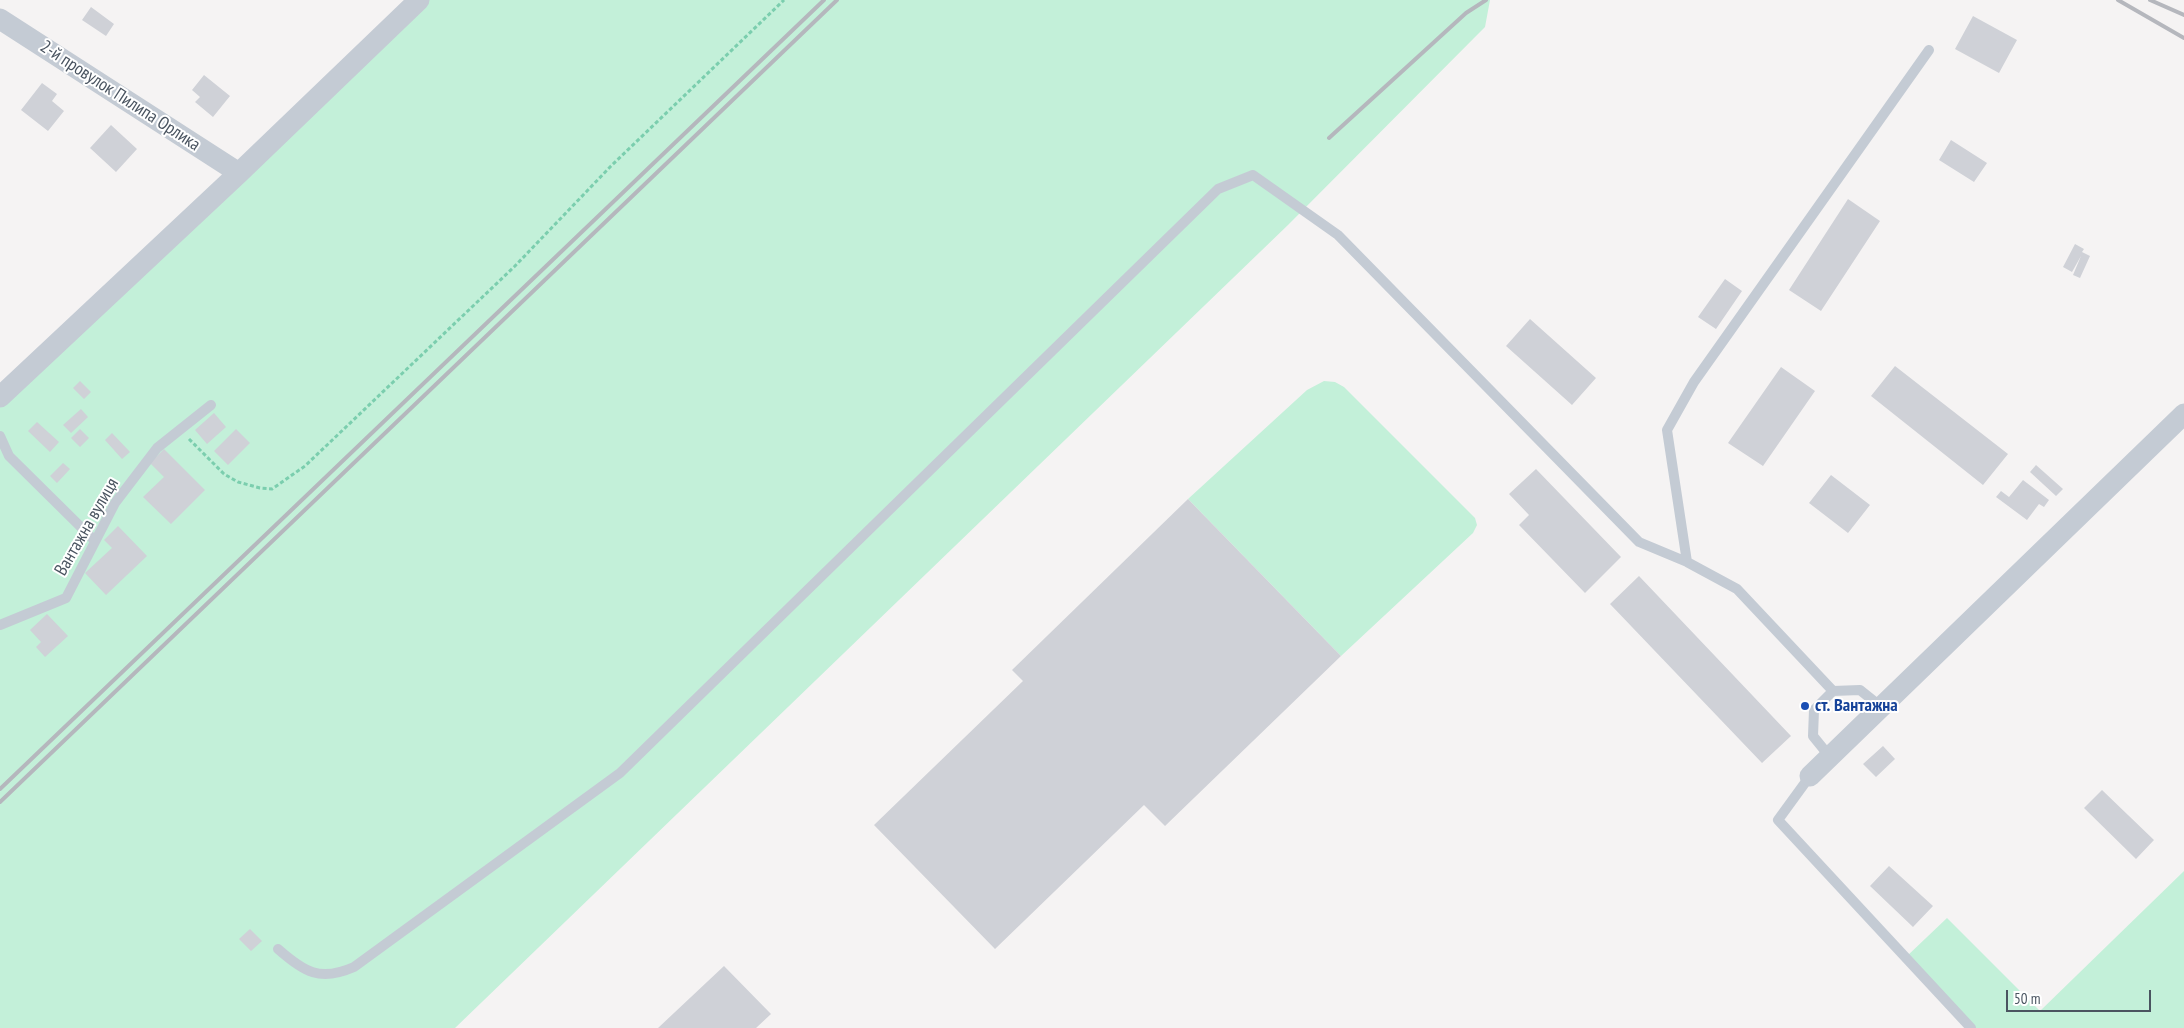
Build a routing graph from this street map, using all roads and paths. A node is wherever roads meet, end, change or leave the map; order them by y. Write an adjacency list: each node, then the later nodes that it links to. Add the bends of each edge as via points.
1 (419, 0): 5 (street)
2 (784, 0): 9 (path, via 611,166 515,266 305,466 272,489 238,482 224,474)
3 (0, 19): 5 (street, 2-й провулок Пилипа Орлика)
4 (1929, 50): 12 (lane, via 1694,382 1666,430)
5 (240, 173): 6 (street)
6 (0, 397)
7 (210, 405): 9 (lane, Вантажна вулиця)
8 (2184, 414): 15 (street)
9 (180, 430): 11 (lane, Вантажна вулиця, via 157,448 115,503)
10 (0, 436): 11 (lane, via 9,456)
11 (94, 540): 13 (lane, Вантажна вулиця, via 66,598)
12 (1687, 562): 14 (lane, via 1737,589); 18 (lane, via 1639,542 1338,235 1253,175 1218,189 620,773 354,967 337,975 317,974 298,967)
13 (0, 625)
14 (1833, 691): 15 (lane, via 1860,690); 16 (lane, via 1814,710 1813,736)
15 (1880, 706): 16 (street)
16 (1830, 757): 17 (street)
17 (1810, 776): 19 (lane, via 1778,820)
18 (278, 949)
19 (1971, 1028)

